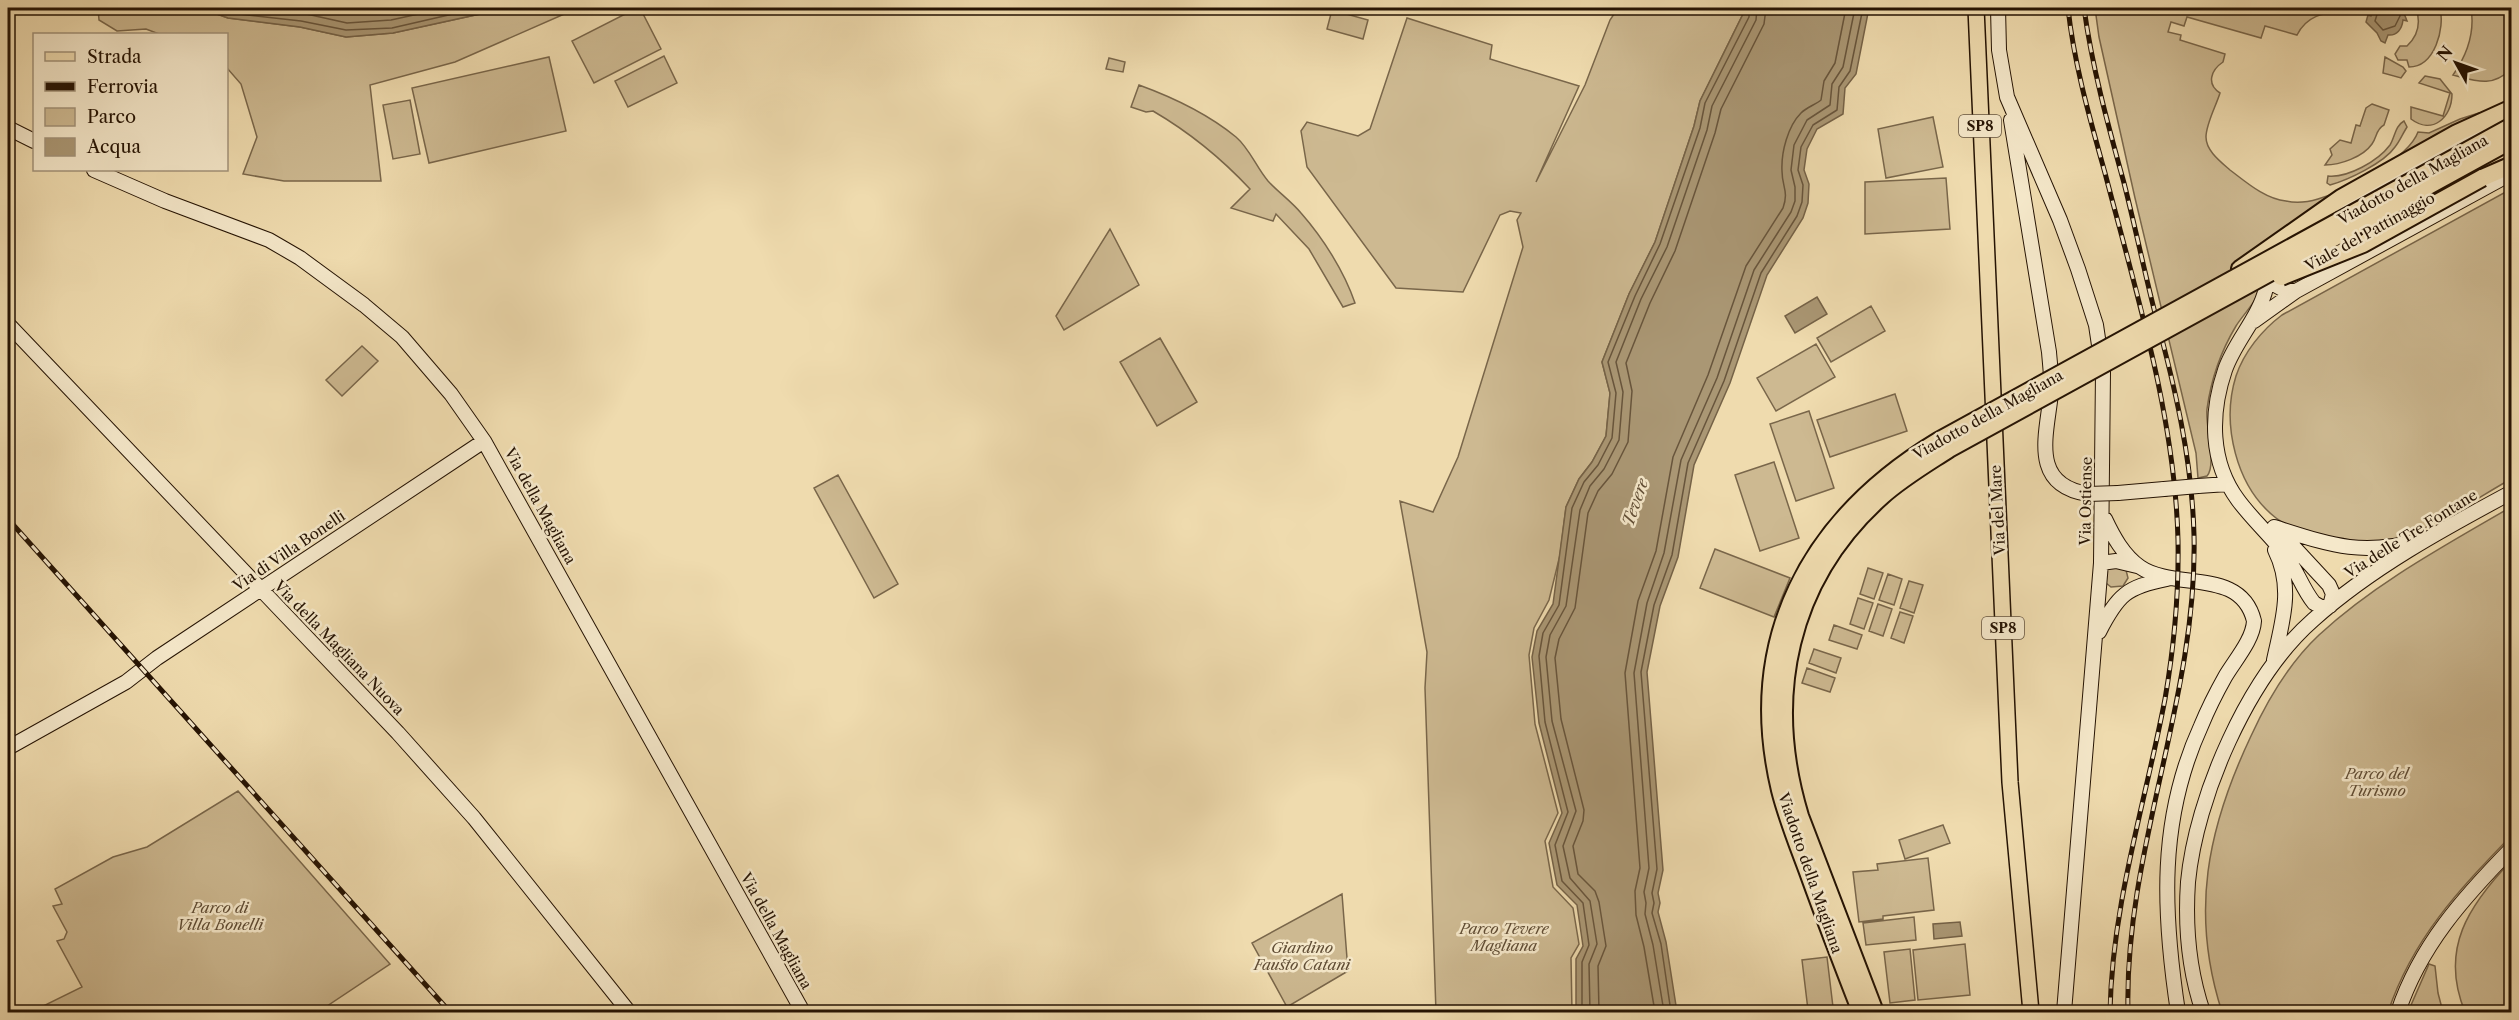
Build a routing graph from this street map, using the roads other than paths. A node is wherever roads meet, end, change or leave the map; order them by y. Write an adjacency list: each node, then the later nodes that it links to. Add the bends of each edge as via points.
1 (1976, 8): 39 (main road, Via del Mare / SP8, via 2013,827)
2 (1998, 8): 3 (main road, Via Ostiense, via 1998,50)
3 (2007, 97): 19 (main road, bridge, via 2049,351 2051,390 2044,436 2048,468 2062,484 2088,494); 21 (main road, Via Ostiense, via 2060,220 2096,325 2104,394)
4 (2511, 110): 12 (main road, via 2487,129); 14 (highway, bridge, via 2457,133 2327,206)
5 (2511, 126): 14 (highway, Viadotto della Magliana, bridge)
6 (8, 128): 7 (main road)
7 (33, 140)
8 (2511, 140): 15 (highway, Viadotto della Magliana, bridge)
9 (2511, 165): 15 (highway, bridge, via 2354,248)
10 (96, 171): 18 (main road, Via della Magliana, via 268,240 300,258 402,338)
11 (2511, 173): 13 (main road, Viale del Pattinaggio)
12 (2343, 208)
13 (2296, 291): 17 (main road, Viale del Pattinaggio); 17 (main road, Viale del Pattinaggio, via 2270,287)
14 (2209, 292): 37 (highway, Viadotto della Magliana, bridge, via 1906,461 1842,519 1798,585 1772,675 1776,769 1795,838)
15 (2235, 292): 38 (highway, Viadotto della Magliana, bridge, via 1915,470 1851,527 1812,585 1786,669 1786,749 1800,816)
16 (8, 324): 27 (main road, Via della Magliana Nuova)
17 (2248, 326): 19 (main road, Viale del Pattinaggio, via 2227,363 2216,407 2216,448)
18 (484, 441): 27 (main road, Via di Villa Bonelli); 36 (main road, Via della Magliana)
19 (2228, 484): 22 (main road, Via delle Tre Fontane, via 2238,500)
20 (2511, 492): 23 (main road, Via delle Tre Fontane)
21 (2103, 514): 24 (main road, Via Ostiense); 25 (main road, via 2114,539)
22 (2271, 531): 23 (main road, via 2354,548 2386,548); 28 (main road, Via delle Tre Fontane, via 2314,603); 28 (main road, Via delle Tre Fontane, via 2308,560 2329,585 2333,594); 30 (main road, via 2286,594)
23 (2430, 538): 28 (main road, Via delle Tre Fontane)
24 (2101, 563): 25 (main road, via 2116,561); 29 (main road, Via Ostiense)
25 (2139, 567): 26 (main road)
26 (2169, 578): 29 (main road, via 2128,590 2112,608); 32 (main road, via 2231,590 2247,604 2254,623 2193,744)
27 (261, 591): 31 (main road, Via di Villa Bonelli, via 112,690); 35 (main road, Via della Magliana Nuova, via 467,810)
28 (2330, 606): 30 (main road)
29 (2096, 638): 40 (main road, Via Ostiense)
30 (2273, 665): 33 (main road, via 2232,736)
31 (8, 748)
32 (2171, 826): 33 (main road); 41 (main road, via 2166,915)
33 (2198, 832): 42 (main road, via 2188,881 2188,928 2193,974)
34 (2511, 848): 43 (main road, via 2464,897 2434,937)
35 (629, 1012)
36 (803, 1012)
37 (1861, 1012)
38 (1875, 1012)
39 (2031, 1012)
40 (2064, 1012)
41 (2178, 1012)
42 (2203, 1012)
43 (2398, 1012)

